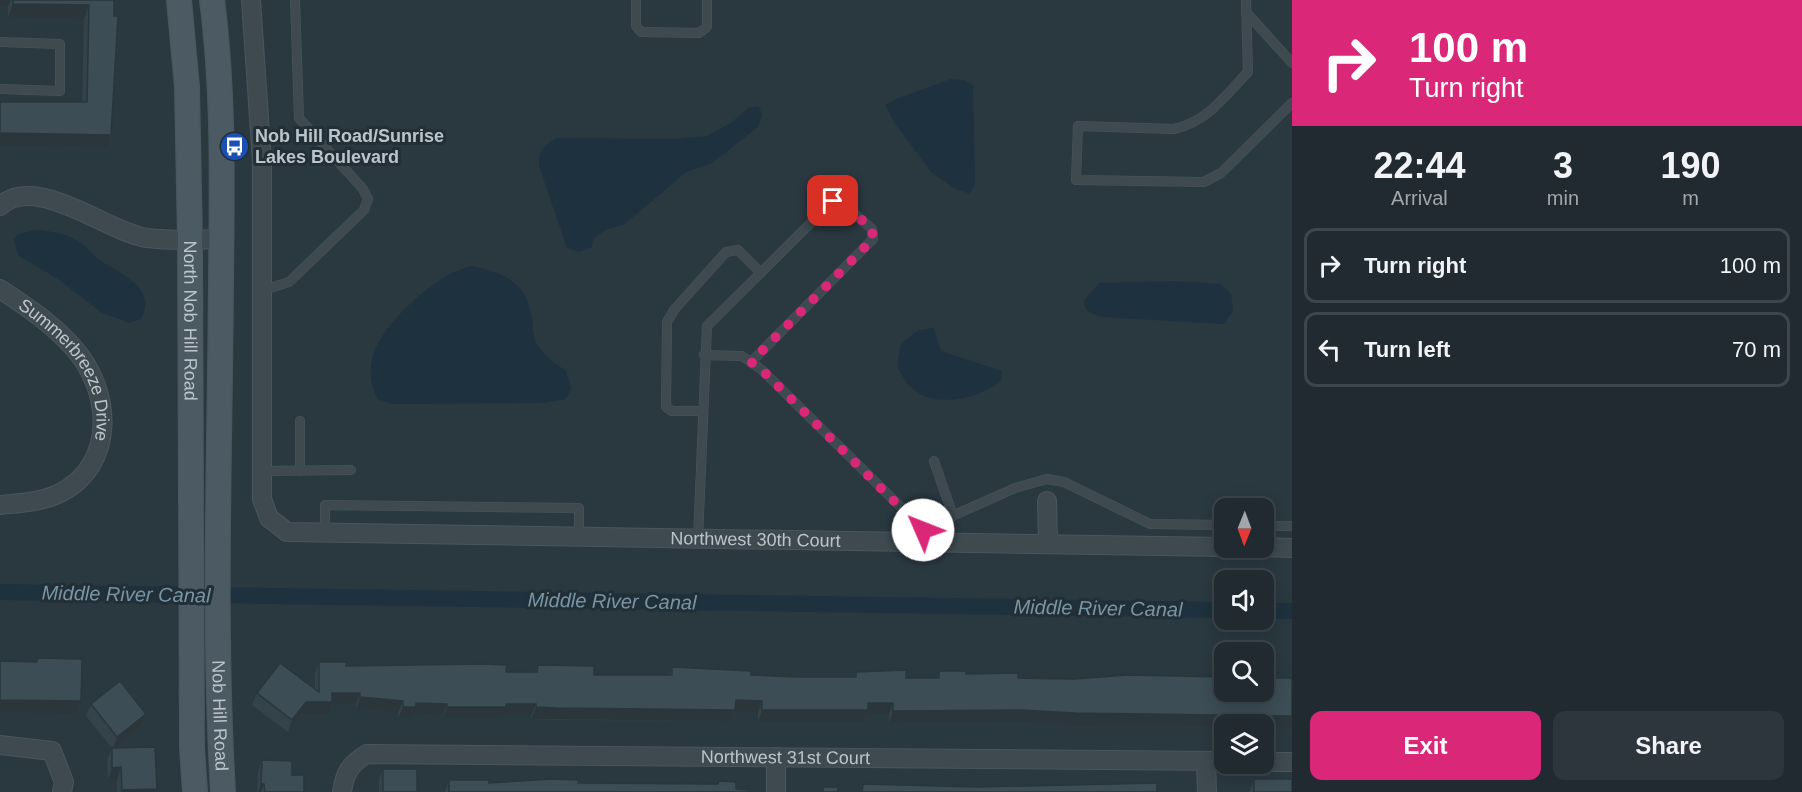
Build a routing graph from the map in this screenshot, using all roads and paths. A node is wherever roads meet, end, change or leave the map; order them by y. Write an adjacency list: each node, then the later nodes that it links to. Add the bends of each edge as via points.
1 (179, 0): 15 (main road, North Nob Hill Road, via 187,87)
2 (212, 0): 14 (main road, North Nob Hill Road)
3 (251, 0): 18 (street, via 262,162)
4 (295, 0): 18 (lane, via 299,118 368,199 364,210 289,282)
5 (636, 0): 6 (lane, via 636,26 641,32 699,33 707,27)
6 (707, 0)
7 (1246, 0): 8 (lane)
8 (1246, 12): 10 (lane); 12 (lane, via 1248,72 1203,118 1174,129 1078,126 1076,180 1204,182 1221,173)
9 (0, 42): 11 (lane, via 60,44 60,90)
10 (1292, 63)
11 (0, 88)
12 (1292, 103)
13 (0, 206): 15 (street, via 26,197 51,198 146,238)
14 (221, 239): 15 (street); 41 (main road, North Nob Hill Road)
15 (190, 240): 42 (main road, North Nob Hill Road)
16 (761, 273): 19 (lane, via 707,326); 20 (lane, via 833,201 840,201 872,229 873,239); 21 (lane, via 738,250 726,252 667,322 666,407 672,411)
17 (0, 289): 28 (street, Summerbreeze Drive, via 36,312 73,347 96,383 103,406 102,444 87,474 59,494)
18 (264, 290): 25 (street)
19 (704, 355): 20 (lane, via 742,356); 21 (lane)
20 (751, 362): 34 (lane)
21 (702, 411): 36 (lane)
22 (300, 421): 26 (lane)
23 (934, 461): 29 (lane)
24 (351, 470): 26 (lane)
25 (262, 471): 26 (lane); 33 (street, Northwest 30th Court, via 262,498 269,518 287,532)
26 (300, 471)
27 (1047, 501): 37 (street)
28 (0, 505)
29 (953, 516): 30 (lane, via 1015,488 1047,479 1065,482 1150,524); 34 (lane)
30 (1214, 525)
31 (1274, 526): 32 (lane)
32 (1292, 526)
33 (325, 533): 35 (street, Northwest 30th Court); 35 (lane, via 325,505 579,508)
34 (917, 536): 36 (street, Northwest 30th Court); 37 (street, Northwest 30th Court)
35 (579, 537): 36 (street, Northwest 30th Court)
36 (698, 538)
37 (1048, 544): 38 (street, Northwest 30th Court)
38 (1214, 546)
39 (1274, 547): 40 (street)
40 (1292, 548)
41 (220, 639): 51 (main road, Nob Hill Road)
42 (192, 642): 50 (main road, Nob Hill Road)
43 (0, 745): 49 (street, via 51,751 64,782)
44 (776, 757): 45 (street, Northwest 31st Court); 52 (street, Northwest 31st Court, via 367,754 352,763); 53 (street)
45 (1206, 761): 46 (street, Northwest 31st Court); 54 (street)
46 (1214, 761)
47 (1274, 762): 48 (street)
48 (1292, 762)
49 (62, 792)
50 (195, 792)
51 (223, 792)
52 (342, 792)
53 (776, 792)
54 (1207, 792)

